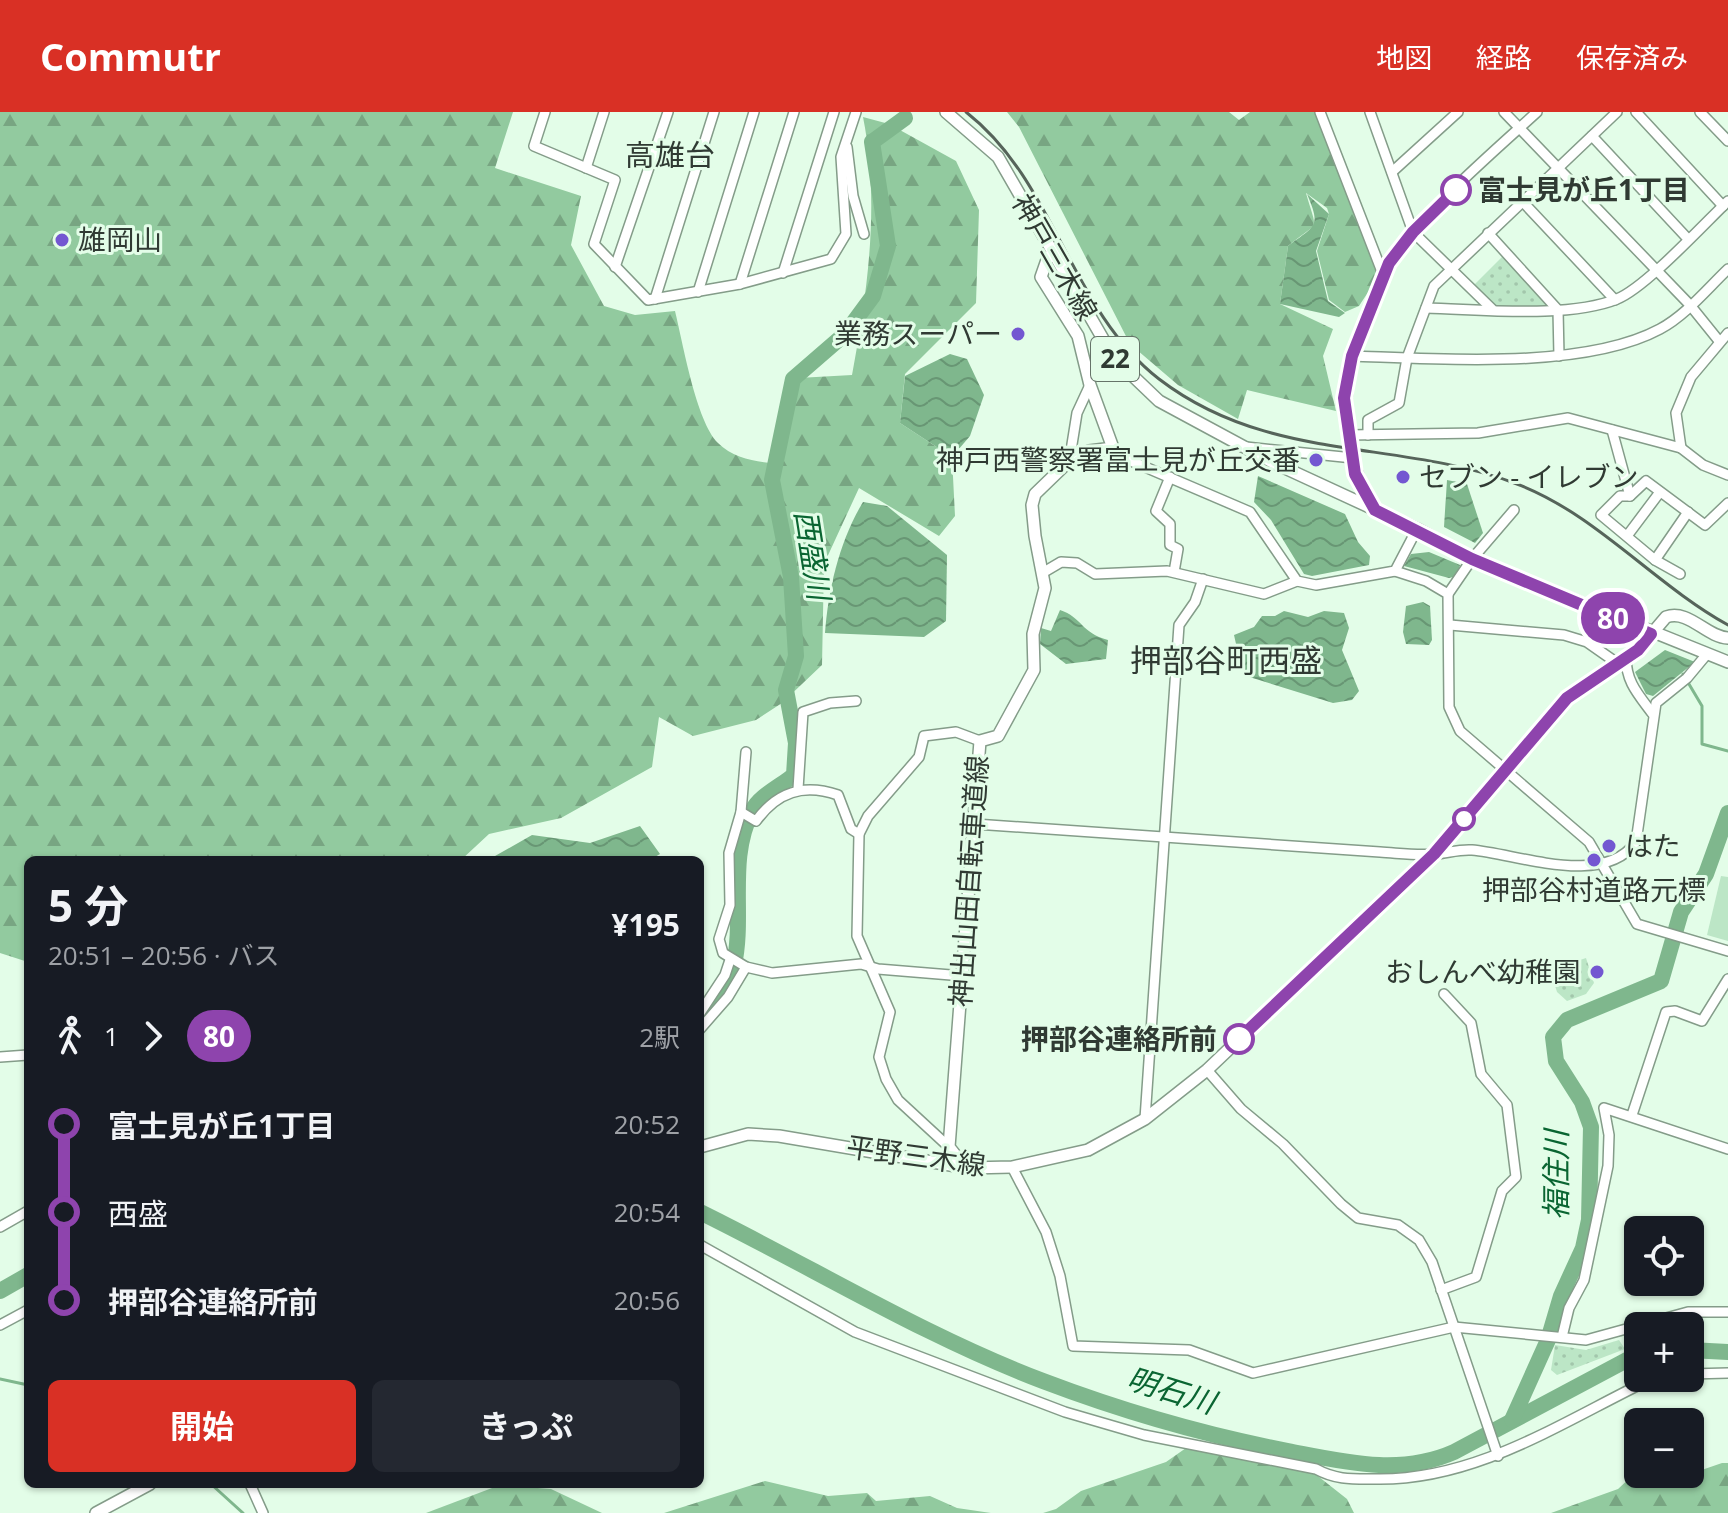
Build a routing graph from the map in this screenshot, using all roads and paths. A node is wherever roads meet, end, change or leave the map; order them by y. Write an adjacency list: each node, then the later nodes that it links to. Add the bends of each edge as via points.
1 (545, 112): 23 (street, via 534,146)
2 (604, 112): 23 (street)
3 (668, 112): 33 (street)
4 (714, 112): 41 (street)
5 (754, 112): 40 (street)
6 (794, 112): 39 (street)
7 (834, 112): 37 (street)
8 (856, 112): 22 (street)
9 (946, 112): 32 (main road, 神戸三木線 / 22, via 998,157)
10 (1320, 112): 38 (street)
11 (1383, 112): 18 (street)
12 (1458, 112): 25 (street)
13 (1504, 112): 19 (street)
14 (1537, 112): 19 (street)
15 (1617, 112): 20 (street)
16 (1636, 112): 27 (street)
17 (1700, 112): 21 (street)
18 (1372, 117): 25 (street)
19 (1519, 128): 24 (street); 28 (street)
20 (1592, 136): 24 (street); 31 (street)
21 (1728, 141)
22 (846, 144): 30 (street); 37 (street, via 841,157 846,234 839,250 831,259)
23 (586, 168): 33 (street, via 615,180 594,244)
24 (1557, 168): 26 (street); 36 (street)
25 (1392, 172): 28 (street)
26 (1522, 201): 29 (street); 42 (street)
27 (1726, 204): 31 (street)
28 (1413, 232): 34 (street); 38 (street)
29 (1488, 233): 34 (street); 46 (street)
30 (864, 234)
31 (1688, 239): 36 (street)
32 (1049, 254): 52 (main road, via 1041,277 1078,336); 56 (main road, 神戸三木線 / 22, via 1114,358 1159,401)
33 (615, 267): 41 (street, via 648,300)
34 (1451, 268): 44 (street, via 1434,286); 45 (street)
35 (1728, 269): 43 (street)
36 (1655, 271): 42 (street); 43 (street)
37 (783, 273): 39 (street)
38 (1384, 277): 49 (street)
39 (740, 284): 40 (street)
40 (698, 292): 41 (street)
41 (655, 299)
42 (1615, 300): 46 (street)
43 (1690, 305): 48 (street); 50 (street, via 1662,328 1624,345)
44 (1426, 308): 45 (street); 51 (street)
45 (1492, 309): 46 (street)
46 (1558, 310): 50 (street)
47 (1728, 333): 48 (street)
48 (1719, 341): 58 (street, via 1691,377 1676,413)
49 (1352, 356): 51 (street); 54 (street, via 1344,398)
50 (1559, 356): 51 (street)
51 (1407, 358): 55 (street, via 1399,403 1368,420)
52 (1090, 385): 57 (main road); 60 (street, via 1077,413)
53 (1612, 430): 55 (street, via 1568,418 1478,433); 58 (street); 64 (street)
54 (1349, 435): 55 (street); 59 (street)
55 (1368, 435)
56 (1242, 446): 59 (street); 66 (main road, 神戸三木線 / 22)
57 (1113, 448): 60 (main road, 神出山田自転車道線, via 1089,451); 62 (street)
58 (1681, 448): 61 (street)
59 (1353, 458): 66 (street, via 1355,474)
60 (1069, 463): 74 (main road, 神出山田自転車道線, via 1041,484 1032,505)
61 (1728, 475)
62 (1170, 477): 75 (street, via 1156,511 1170,524 1170,545 1178,549); 78 (street, via 1250,512)
63 (1660, 492): 64 (street, via 1646,481); 68 (street); 70 (street)
64 (1630, 496): 70 (street, via 1620,496 1601,515)
65 (1728, 503): 68 (street, via 1705,525)
66 (1375, 510): 69 (main road, 神戸三木線 / 22)
67 (1514, 510): 71 (street)
68 (1688, 512): 72 (street)
69 (1417, 529): 71 (main road, 神戸三木線 / 22); 73 (street)
70 (1627, 536): 72 (street)
71 (1472, 559): 79 (street); 81 (main road, 神戸三木線 / 22)
72 (1655, 560): 76 (street)
73 (1395, 571): 78 (street, via 1316,585); 79 (street)
74 (1044, 572): 75 (street, via 1061,562 1077,563 1095,574); 88 (main road, 神出山田自転車道線, via 1033,634 1034,670 998,736)
75 (1174, 572): 77 (street)
76 (1680, 574)
77 (1203, 579): 78 (street, via 1264,594); 95 (street, via 1179,625)
78 (1297, 581)
79 (1448, 594): 80 (street)
80 (1450, 625): 84 (street, via 1564,635); 90 (street, via 1449,707 1460,731)
81 (1651, 634): 82 (main road, 平野三木線, via 1673,614); 83 (main road, 神戸三木線 / 22); 84 (main road, 平野三木線)
82 (1728, 638)
83 (1707, 654): 85 (main road, 神戸三木線 / 22); 87 (street)
84 (1622, 660): 87 (street, via 1632,687); 90 (main road, 平野三木線, via 1567,698)
85 (1728, 662)
86 (856, 701): 91 (street, via 803,712)
87 (1652, 713): 97 (street, via 1653,738 1636,842)
88 (980, 741): 93 (main road, 神出山田自転車道線); 94 (street, via 956,732 924,736 919,757)
89 (746, 752): 92 (street)
90 (1505, 772): 96 (main road, 平野三木線); 97 (street, via 1589,842)
91 (798, 789): 92 (street, via 785,792 756,821); 94 (street, via 838,795 851,829)
92 (741, 812): 99 (street, via 729,853 730,905 719,939)
93 (975, 824): 95 (street); 102 (main road, 神出山田自転車道線)
94 (859, 834): 101 (street, via 857,936)
95 (1165, 838): 96 (street); 111 (street)
96 (1434, 854): 97 (street, via 1472,850 1553,864); 109 (main road, 平野三木線)
97 (1602, 864): 98 (street, via 1637,924)
98 (1728, 951)
99 (730, 960): 100 (street); 105 (street)
100 (746, 967): 101 (street, via 772,973); 106 (street)
101 (871, 967): 102 (street); 113 (street, via 890,1012 879,1057 886,1079 898,1100)
102 (963, 976): 113 (main road, 神出山田自転車道線)
103 (1728, 979): 110 (street, via 1702,1021 1666,1012)
104 (1444, 994): 120 (street, via 1471,1023 1481,1074 1507,1105 1516,1177 1502,1191 1476,1277)
105 (704, 1007)
106 (704, 1024)
107 (24, 1055): 108 (street)
108 (0, 1057)
109 (1207, 1070): 111 (main road, 平野三木線); 120 (street, via 1241,1109 1358,1218 1398,1225 1419,1240)
110 (1632, 1115): 114 (street); 125 (street, via 1604,1108 1608,1166 1587,1266)
111 (1145, 1119): 116 (main road, 平野三木線, via 1088,1150)
112 (704, 1146): 115 (main road, 平野三木線, via 748,1134 779,1136)
113 (949, 1147): 115 (main road)
114 (1728, 1149)
115 (964, 1165): 116 (main road, 平野三木線)
116 (1012, 1167): 124 (street, via 1046,1232 1073,1346 1189,1350 1253,1373)
117 (24, 1213): 118 (street)
118 (0, 1227)
119 (704, 1247): 129 (street, via 855,1332 1065,1412 1144,1435 1316,1469 1333,1479 1430,1475)
120 (1441, 1290): 124 (street)
121 (24, 1312): 123 (street)
122 (1728, 1312): 125 (street, via 1688,1312 1586,1340)
123 (0, 1325)
124 (1454, 1327): 125 (street); 129 (street)
125 (1562, 1337)
126 (1728, 1373): 127 (street)
127 (1704, 1374)
128 (1625, 1392): 129 (street)
129 (1498, 1456)
130 (143, 1488): 132 (main road)
131 (252, 1488): 133 (street)
132 (96, 1513)
133 (263, 1513)

